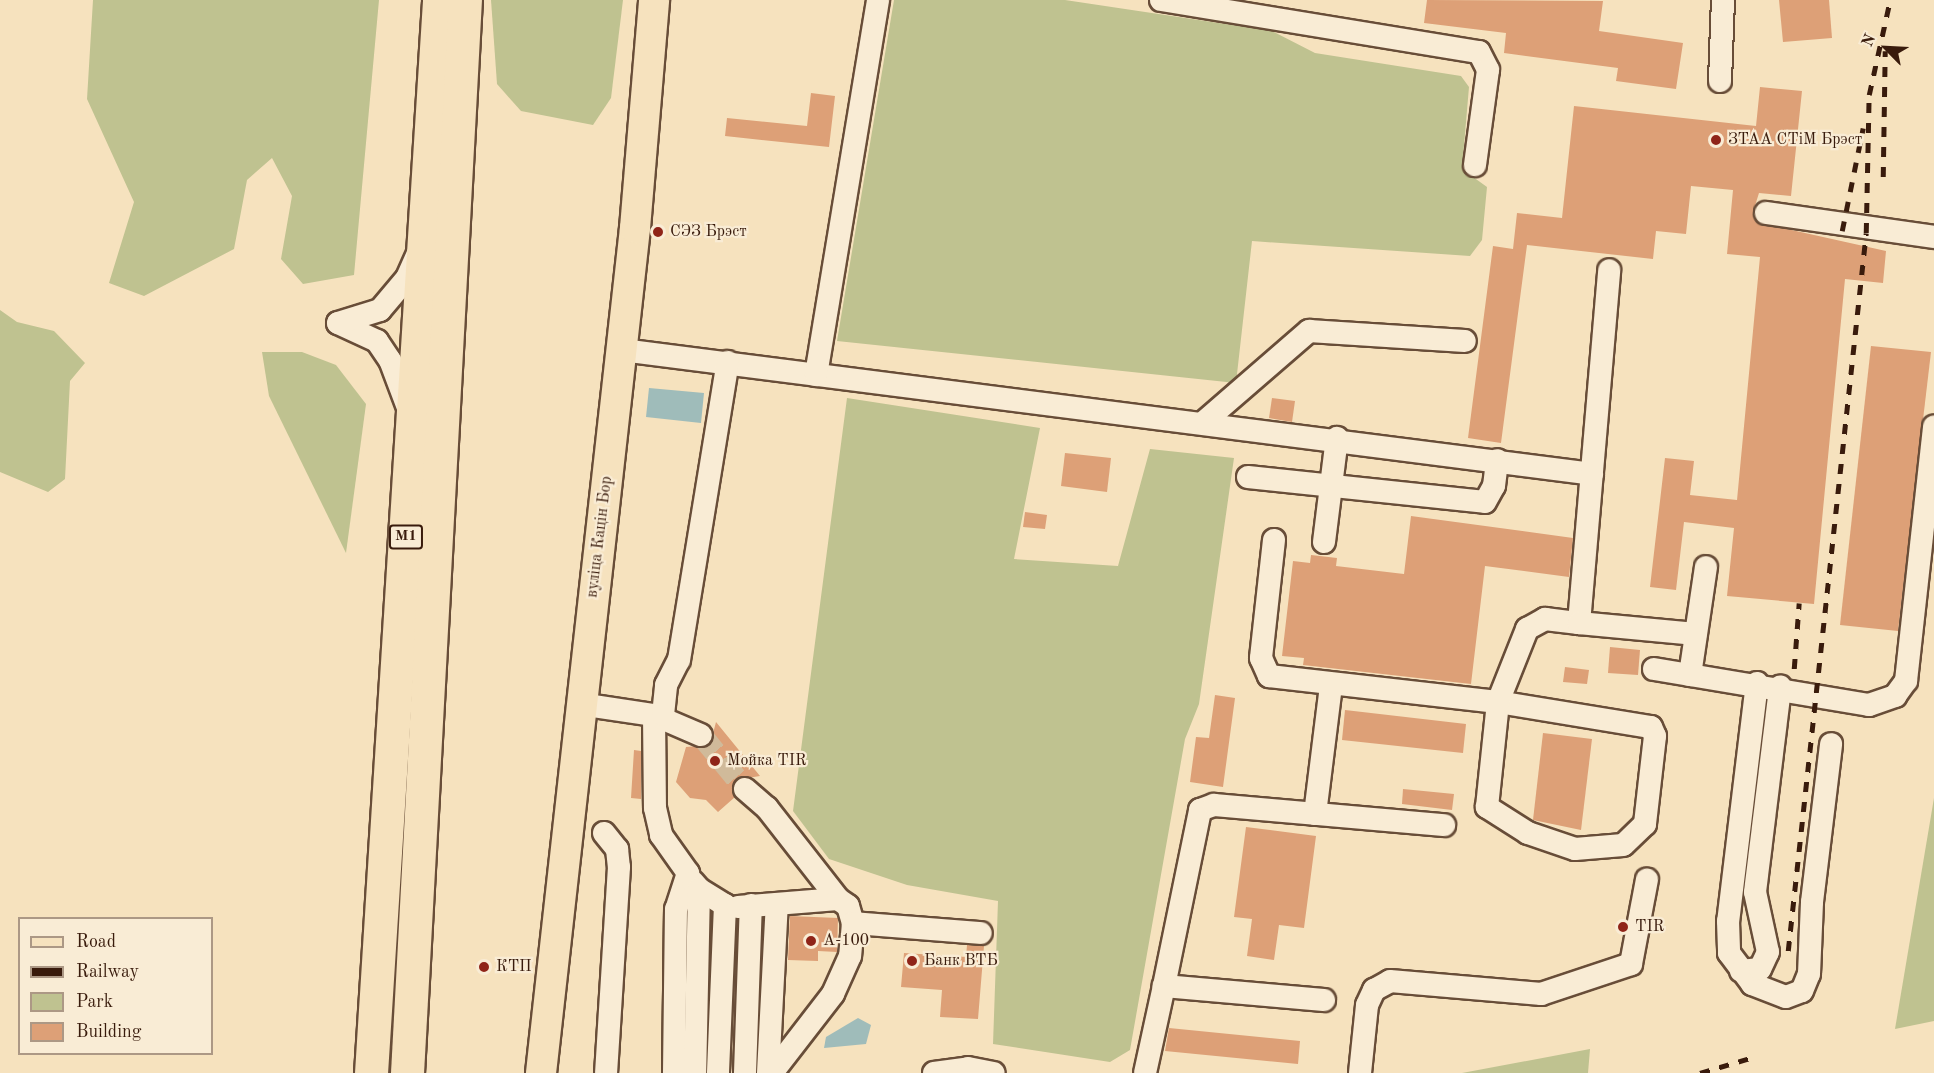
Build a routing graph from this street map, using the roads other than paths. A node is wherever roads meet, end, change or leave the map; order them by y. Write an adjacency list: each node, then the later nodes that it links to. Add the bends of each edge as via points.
1 (439, 0): 12 (highway, М1)
2 (465, 0): 55 (highway, М1)
3 (654, 0): 15 (main road, вуліца Кацін Бор)
4 (878, 0): 17 (street)
5 (1161, 0): 7 (street)
6 (1723, 0): 8 (street)
7 (1242, 5): 9 (street, via 1479,52 1488,70)
8 (1720, 81)
9 (1475, 165)
10 (1766, 213): 11 (street)
11 (1934, 237)
12 (424, 238): 19 (highway, М1); 19 (street, via 394,297 380,310 338,323 377,341 390,360)
13 (1609, 270): 23 (street)
14 (1465, 341): 18 (street, via 1309,331)
15 (621, 350): 16 (street); 37 (main road, вуліца Кацін Бор)
16 (728, 362): 17 (street); 38 (street, via 680,660 666,685)
17 (816, 375): 18 (street)
18 (1205, 421): 21 (street)
19 (413, 423): 54 (highway, М1)
20 (1934, 427): 35 (street, via 1906,681 1882,704)
21 (1337, 438): 22 (street); 25 (street)
22 (1497, 460): 23 (street); 25 (street, via 1494,486 1485,502)
23 (1592, 474): 29 (street)
24 (1248, 477): 25 (street)
25 (1330, 485): 27 (street)
26 (1274, 540): 34 (street, via 1262,667 1280,681)
27 (1324, 542)
28 (1706, 567): 30 (street)
29 (1579, 623): 30 (street); 36 (street, via 1545,619 1527,630)
30 (1695, 634): 32 (street)
31 (1654, 669): 32 (street)
32 (1690, 675): 33 (street)
33 (1757, 683): 35 (street); 50 (street, via 1728,921 1729,953)
34 (1331, 685): 36 (street); 42 (street)
35 (1779, 687): 50 (street, via 1755,892 1768,952 1760,969)
36 (1498, 702): 36 (street, via 1651,727 1655,736 1645,824 1623,845 1575,849 1528,833 1486,807)
37 (580, 704): 38 (street); 56 (main road, вуліца Кацін Бор)
38 (658, 715): 39 (street); 46 (street, via 655,808 661,835)
39 (700, 735)
40 (1831, 744): 50 (street, via 1812,902 1809,974 1802,991 1786,997 1752,984)
41 (745, 789): 47 (street, via 767,808)
42 (1315, 814): 43 (street); 51 (street, via 1214,805 1200,810)
43 (1444, 825)
44 (604, 833): 57 (street, via 617,849 619,867)
45 (1647, 879): 70 (street, via 1631,964 1541,994 1390,981 1374,990 1367,1005)
46 (727, 896): 47 (street); 58 (street, via 676,909); 59 (street); 60 (street); 61 (street); 62 (street); 63 (street); 64 (street); 65 (street); 66 (street)
47 (838, 898): 48 (street, via 848,906)
48 (853, 923): 49 (street); 66 (street, via 850,956 833,994)
49 (981, 933)
50 (1741, 971)
51 (1164, 986): 52 (street); 69 (street)
52 (1324, 1000)
53 (967, 1071): 67 (street); 68 (street)
54 (371, 1073)
55 (408, 1073)
56 (541, 1073)
57 (606, 1073)
58 (674, 1073)
59 (685, 1073)
60 (694, 1073)
61 (706, 1073)
62 (718, 1073)
63 (733, 1073)
64 (745, 1073)
65 (758, 1073)
66 (770, 1073)
67 (934, 1073)
68 (994, 1073)
69 (1144, 1073)
70 (1360, 1073)

